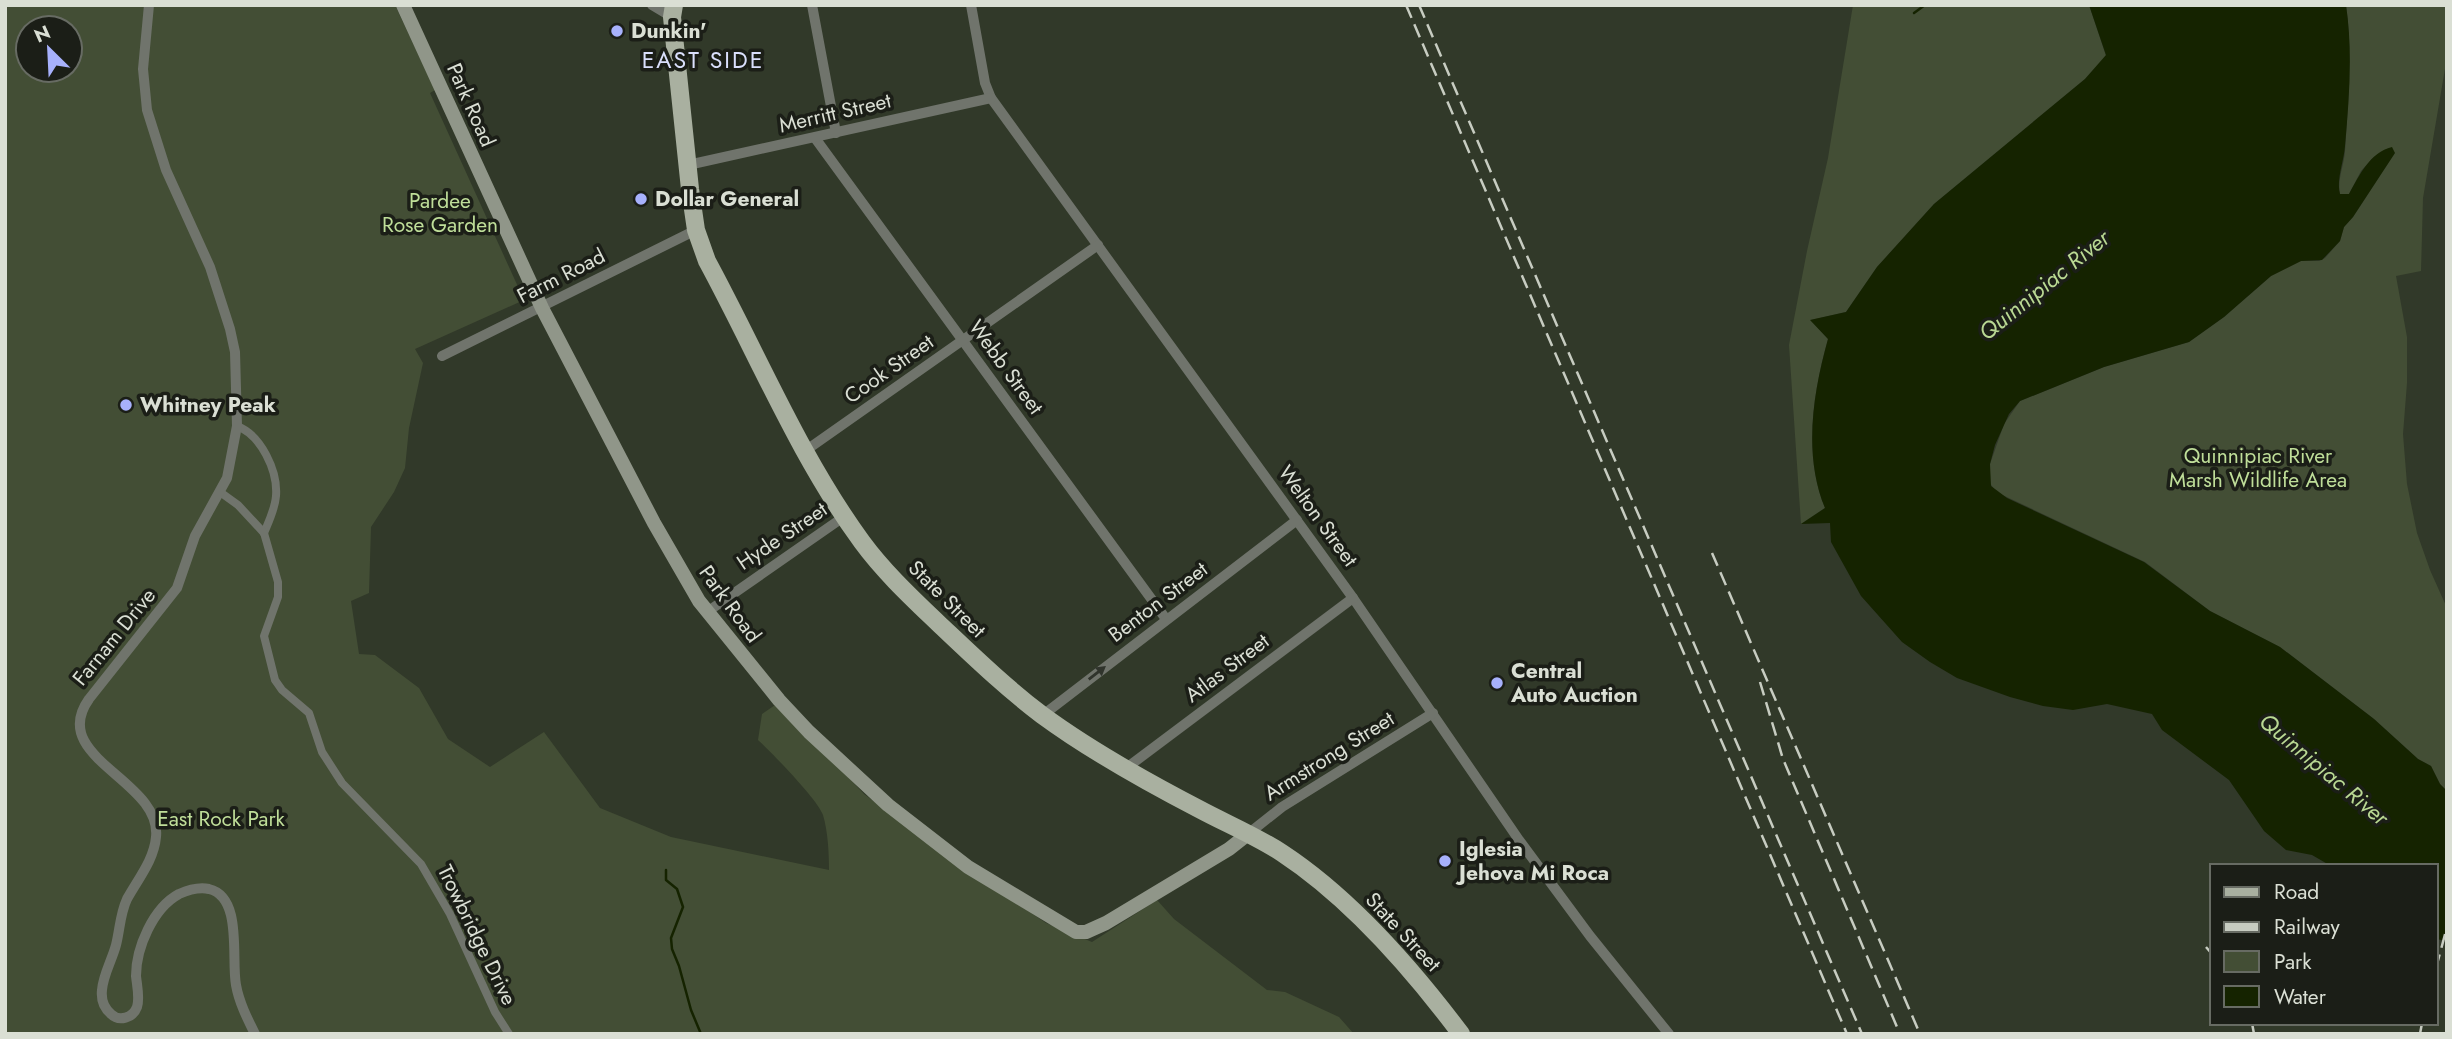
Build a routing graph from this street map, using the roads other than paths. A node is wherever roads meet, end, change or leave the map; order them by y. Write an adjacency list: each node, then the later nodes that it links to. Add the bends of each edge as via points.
1 (149, 5): 16 (street, Farnam Drive, via 143,58 147,110 230,329)
2 (404, 5): 13 (main road, Park Road)
3 (652, 5): 6 (street)
4 (812, 5): 8 (street)
5 (971, 5): 7 (street, Welton Street)
6 (673, 11): 10 (main road, State Street)
7 (991, 98): 8 (street, Merritt Street); 12 (street, Welton Street)
8 (836, 133): 9 (street, Merritt Street)
9 (815, 138): 10 (street, Merritt Street); 14 (street, Webb Street)
10 (688, 165): 11 (main road, State Street)
11 (696, 230): 13 (street, Farm Road); 17 (main road, State Street, via 707,261)
12 (1098, 245): 14 (street, Cook Street); 20 (street, Welton Street)
13 (542, 308): 15 (street, Farm Road); 23 (main road, Park Road, via 673,557)
14 (962, 340): 17 (street, Cook Street); 24 (street, Webb Street)
15 (442, 356)
16 (237, 426): 18 (street, Farnam Drive, via 231,464); 21 (street, via 261,448 275,483 275,506)
17 (805, 451): 19 (main road, State Street)
18 (220, 492): 21 (street, Trowbridge Drive); 29 (street, Farnam Drive, via 195,536 173,595 83,707 79,721 93,754 139,795 156,828 150,857 122,911 103,984 107,1009 121,1018 135,1011 138,960 162,907 182,893 211,889 230,910 236,987)
19 (845, 516): 23 (street, Hyde Street); 26 (main road, State Street, via 917,603)
20 (1297, 520): 22 (street, Welton Street); 24 (street, Benton Street)
21 (264, 533): 30 (street, Trowbridge Drive, via 279,590 264,636 279,685 309,713 322,752 346,788 421,864)
22 (1353, 598): 25 (street, Welton Street); 27 (street, Atlas Street)
23 (707, 612): 28 (main road, Park Road, via 793,716 888,805 968,867 1076,932 1106,923)
24 (1166, 620): 26 (street, Benton Street, one-way to 24)
25 (1433, 713): 28 (street, Armstrong Street, via 1282,807); 32 (street, Welton Street, via 1519,840)
26 (1043, 715): 27 (main road, State Street)
27 (1125, 769): 28 (main road, State Street)
28 (1248, 834): 31 (main road, State Street, via 1332,891)
29 (255, 1034)
30 (509, 1034)
31 (1461, 1034)
32 (1669, 1034)

